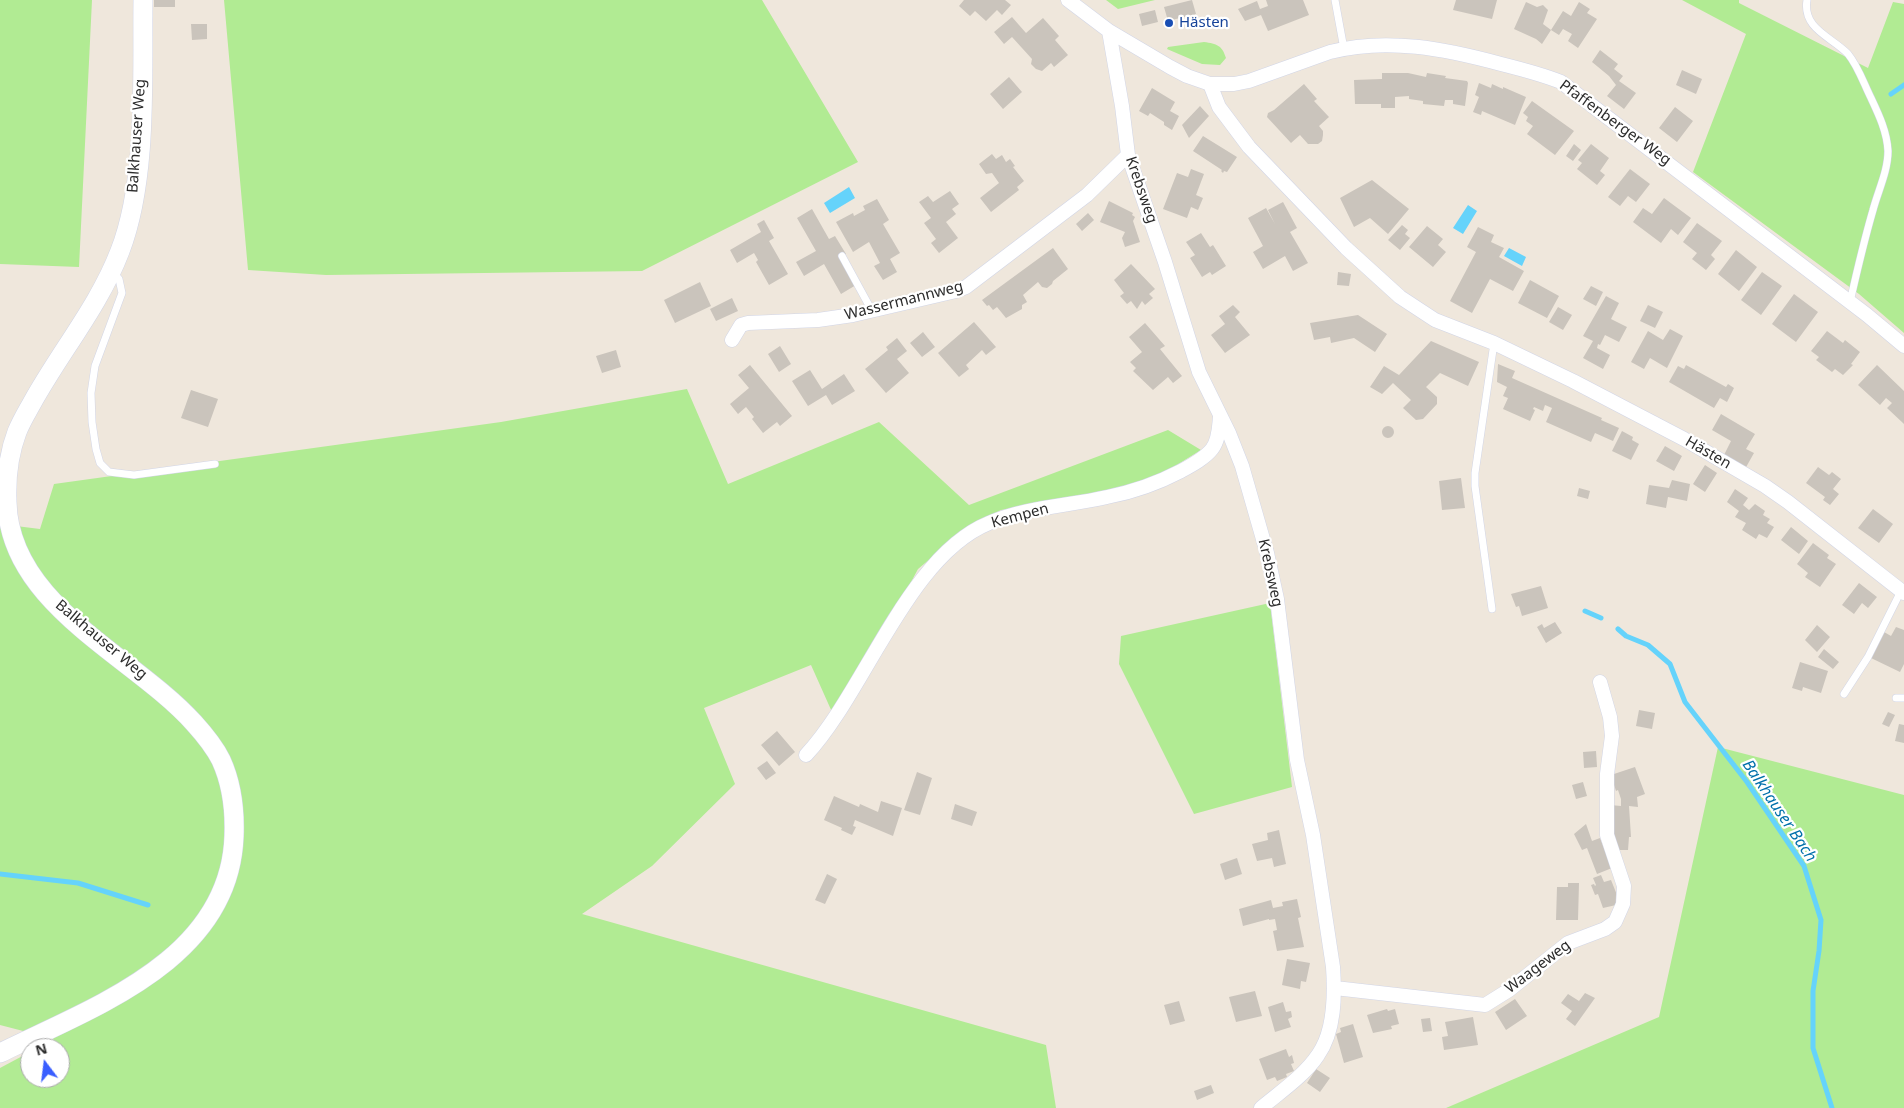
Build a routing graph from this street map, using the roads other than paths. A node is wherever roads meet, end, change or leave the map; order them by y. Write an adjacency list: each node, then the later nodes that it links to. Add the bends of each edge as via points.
1 (143, 0): 10 (main road, Balkhauser Weg, via 138,160 127,226)
2 (1068, 0): 5 (street, Pfaffenberger Weg)
3 (1335, 0): 6 (lane)
4 (1807, 0): 11 (lane, via 1811,23 1848,54 1854,64 1887,138 1885,170)
5 (1109, 31): 7 (street, Pfaffenberger Weg, via 1187,76); 8 (street, Krebsweg)
6 (1344, 49): 7 (street, Pfaffenberger Weg, via 1249,81); 11 (street, Pfaffenberger Weg, via 1378,45 1428,48 1474,57 1561,82)
7 (1210, 84): 14 (street, Hästen, via 1219,107 1250,147 1346,248 1400,297 1428,315)
8 (1128, 155): 12 (street, Wassermannweg, via 1087,195 966,287); 16 (street, Krebsweg, via 1199,372)
9 (842, 256): 12 (lane)
10 (111, 270): 17 (lane, via 120,280 122,293 95,366 91,393 93,436 100,463 109,472 134,475); 24 (main road, Balkhauser Weg, via 18,430 8,470 7,504 12,534 25,565 40,588 58,607 166,695 214,748 231,791 234,843 218,899 194,936 178,953 116,996)
11 (1850, 303): 15 (street, Pfaffenberger Weg)
12 (872, 311): 13 (street, Wassermannweg, via 818,320 748,323 742,325)
13 (732, 340)
14 (1494, 343): 18 (street, Hästen, via 1684,439 1765,486); 19 (lane, via 1475,473)
15 (1904, 346)
16 (1220, 416): 22 (street, Kempen, via 1218,437 1213,448 1172,476 1107,497 1013,515 988,523 954,545 909,598 838,714); 23 (street, Krebsweg, via 1242,466 1272,577 1297,760 1313,835)
17 (215, 464)
18 (1902, 592): 21 (lane, via 1868,657)
19 (1492, 609)
20 (1600, 682): 23 (street, Waageweg, via 1612,736 1607,774 1607,835 1624,886 1623,904 1615,922 1568,943 1485,1005)
21 (1844, 694)
22 (806, 755)
23 (1335, 988): 25 (street, Krebsweg, via 1326,1041 1318,1055)
24 (0, 1053)
25 (1261, 1108)

